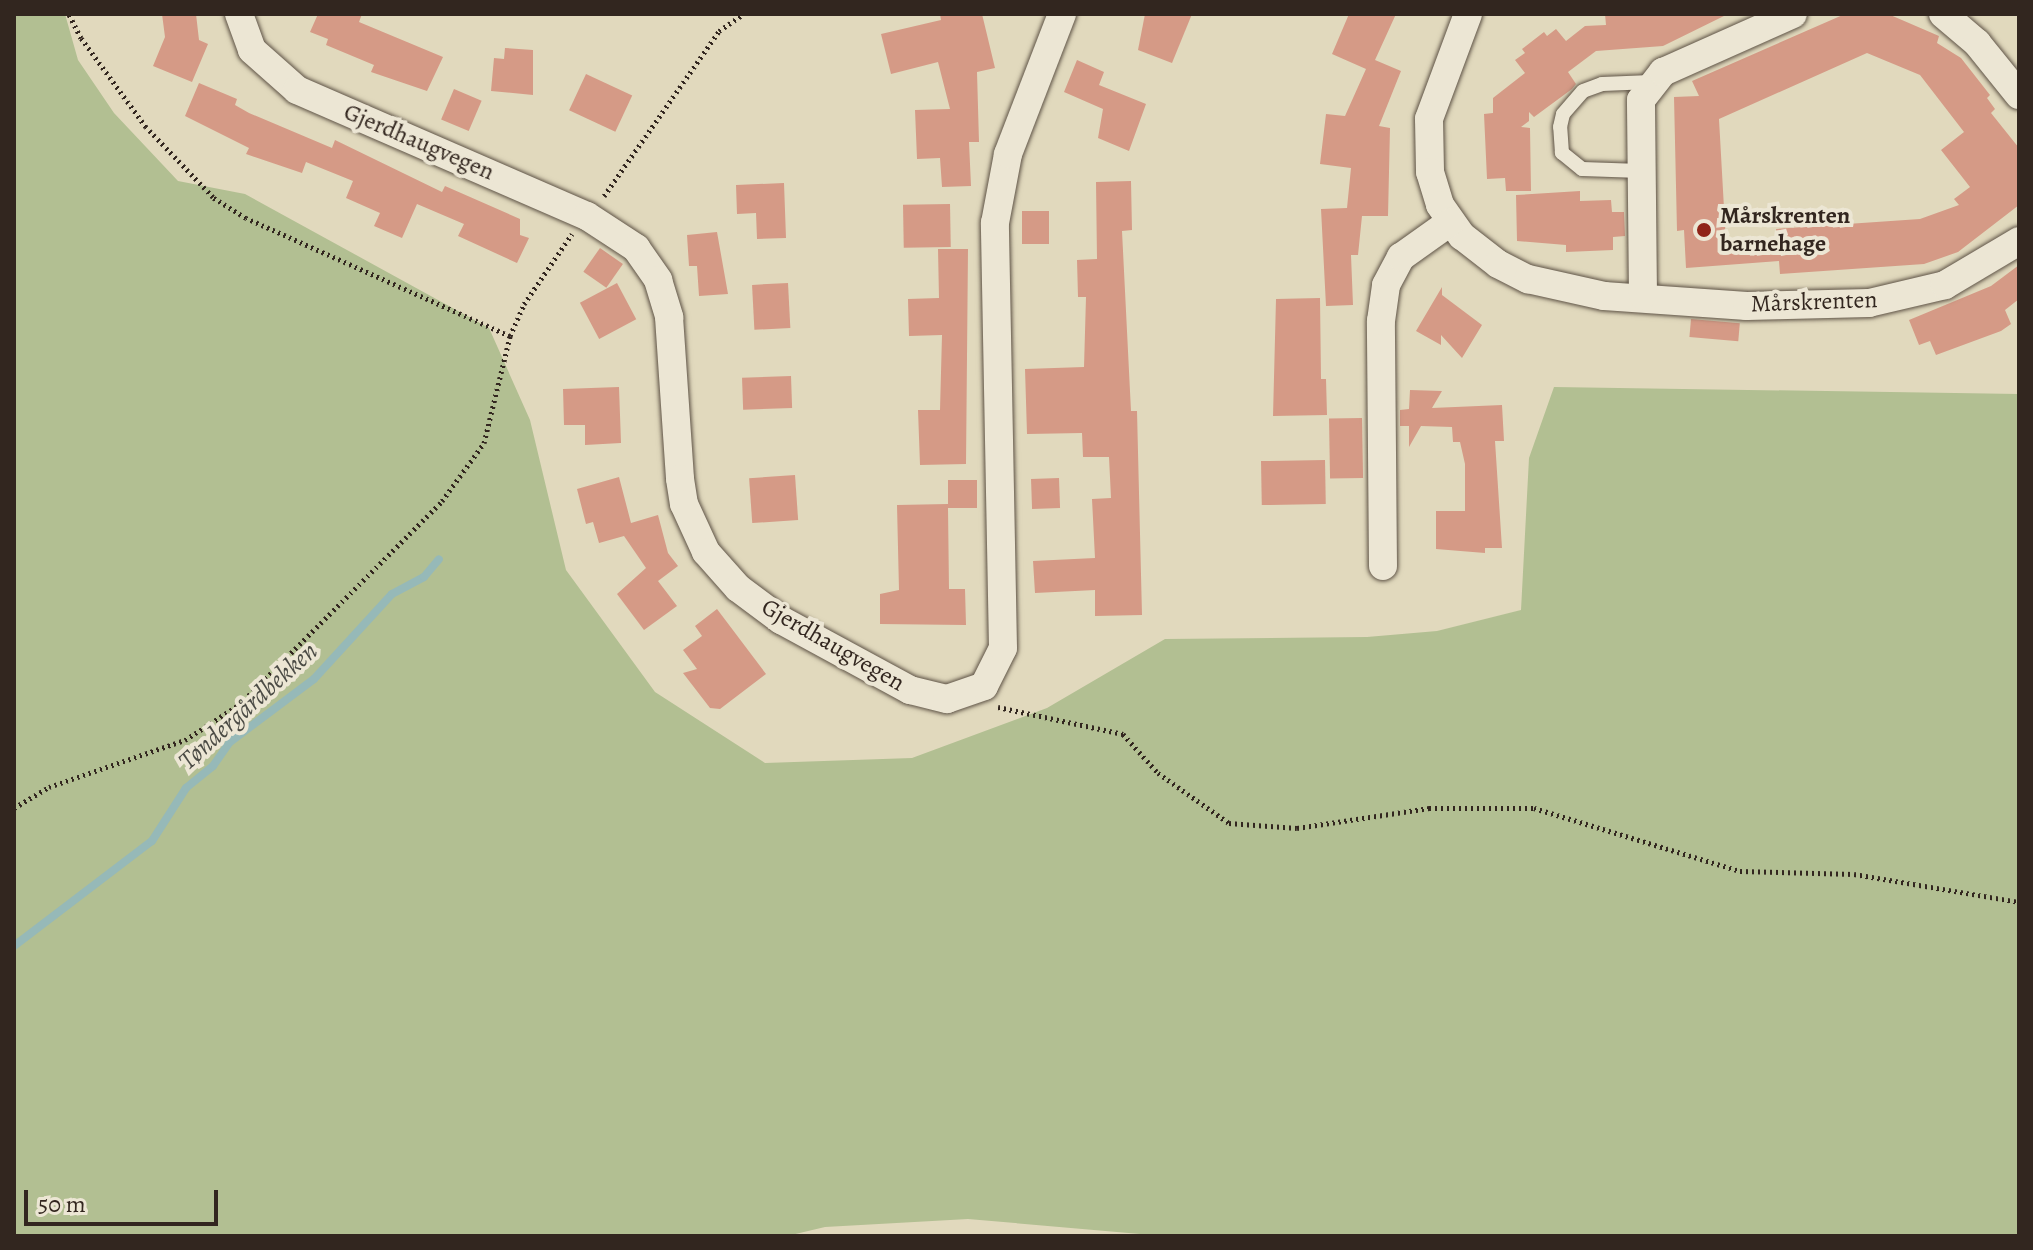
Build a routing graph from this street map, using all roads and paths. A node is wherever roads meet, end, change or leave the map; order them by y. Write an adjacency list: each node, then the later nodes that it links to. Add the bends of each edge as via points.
1 (69, 14): 17 (path, via 146,127 213,197 246,218)
2 (239, 14): 13 (street, Gjerdhaugvegen, via 252,50 297,90)
3 (743, 14): 13 (path, via 719,31)
4 (1062, 14): 19 (street, via 1008,154 995,223 1003,648 984,686)
5 (1468, 14): 14 (street, Mårskrenten, via 1444,70 1428,132 1430,172)
6 (1793, 14): 10 (street)
7 (1943, 14): 9 (street)
8 (1973, 14): 9 (street)
9 (1977, 43): 11 (street)
10 (1651, 82): 12 (street, via 1639,108); 12 (lane, via 1602,84 1583,91 1571,101 1560,127 1562,153 1582,169)
11 (2019, 95)
12 (1641, 171): 16 (street)
13 (587, 216): 17 (path, via 524,304); 19 (street, Gjerdhaugvegen, via 636,248 663,293 684,504 706,552 738,588 781,620 910,690)
14 (1450, 222): 16 (street, Mårskrenten, via 1472,246 1528,279 1565,291); 18 (street, via 1401,257 1386,285 1381,321)
15 (2019, 241): 16 (street, Mårskrenten, via 1945,285 1869,303 1747,306)
16 (1643, 296)
17 (510, 336): 20 (path, via 484,443 459,477 240,704 185,740 49,787)
18 (1383, 566)
19 (956, 699): 21 (path, via 1123,734 1158,773 1229,823 1297,828 1429,808 1534,808 1740,871 1854,874)
20 (14, 808)
21 (2019, 902)

